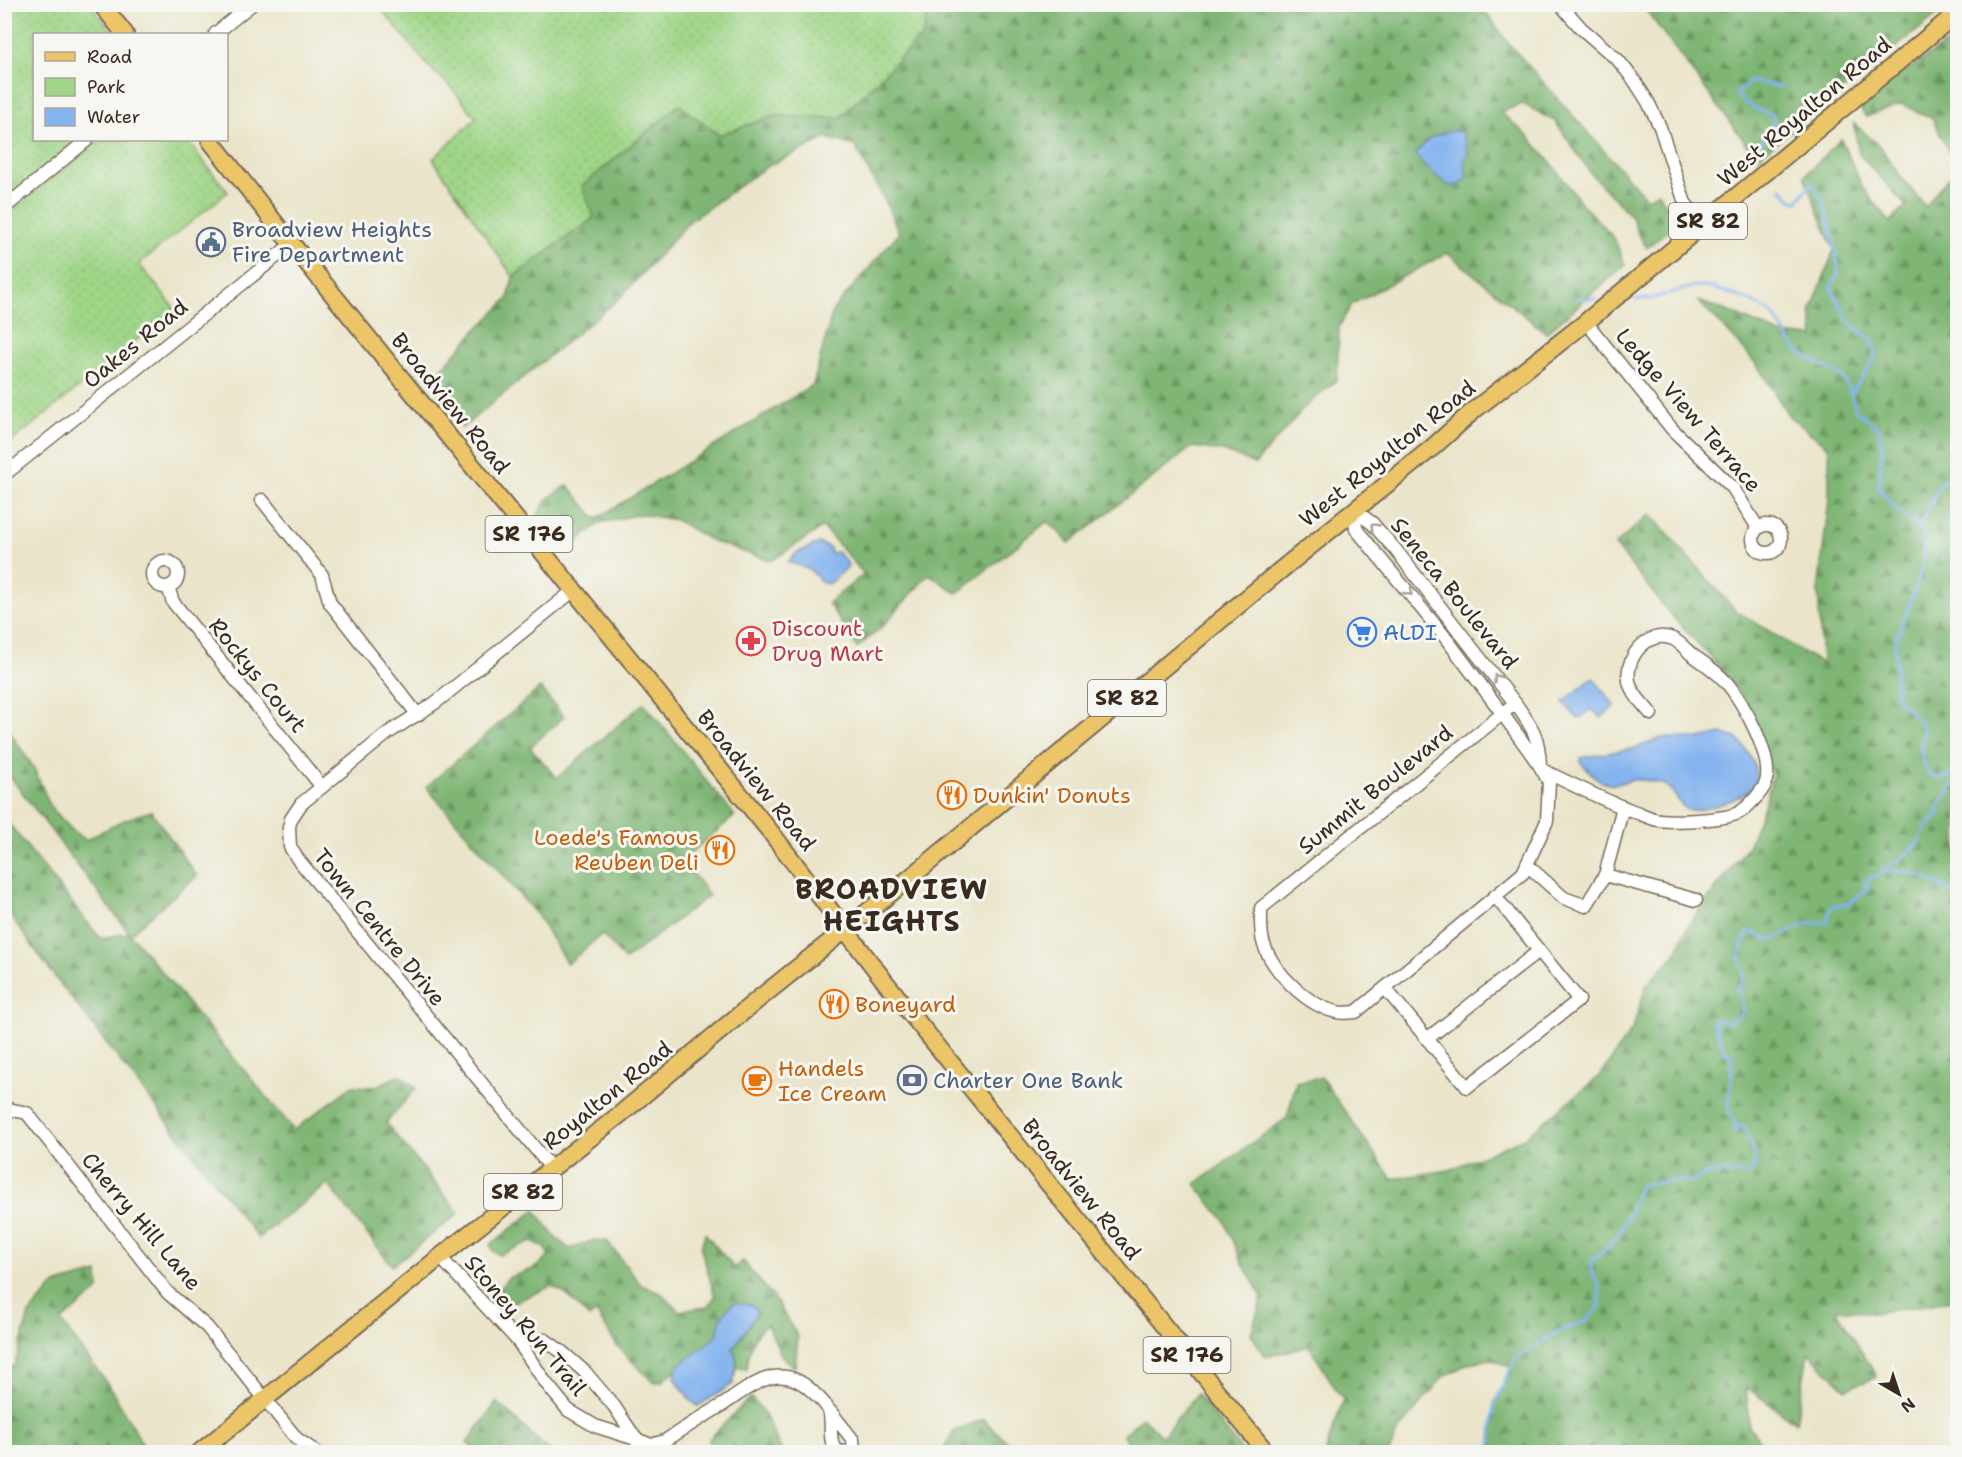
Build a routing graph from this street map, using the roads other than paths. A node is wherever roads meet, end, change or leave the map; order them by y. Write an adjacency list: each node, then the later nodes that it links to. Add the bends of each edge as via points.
1 (101, 4): 5 (main road)
2 (252, 4): 6 (street)
3 (1560, 4): 10 (street, via 1634,80 1660,127 1685,203)
4 (1958, 12): 10 (main road, West Royalton Road / SR 82)
5 (124, 33)
6 (216, 33)
7 (86, 141): 9 (street)
8 (211, 141): 11 (main road, Broadview Road / SR 176)
9 (4, 208)
10 (1704, 225): 12 (main road, West Royalton Road / SR 82)
11 (292, 244): 13 (street, Oakes Road); 18 (main road, Broadview Road / SR 176)
12 (1586, 322): 15 (main road, West Royalton Road / SR 82); 16 (street, Ledge View Terrace, via 1669,425 1733,488)
13 (4, 475)
14 (262, 500): 22 (street, via 322,575 330,603)
15 (1355, 511): 19 (street, Seneca Boulevard, one-way to 15, via 1395,549 1372,523); 20 (street, Seneca Boulevard, one-way to 20, via 1356,529); 30 (main road, West Royalton Road / SR 82)
16 (1758, 528)
17 (168, 587): 24 (street, Rockys Court, via 173,602)
18 (574, 590): 22 (street, Town Centre Drive); 30 (main road, Broadview Road / SR 176)
19 (1515, 703): 20 (street, Summit Boulevard); 23 (street, Seneca Boulevard, via 1534,730)
20 (1502, 714): 23 (street, Seneca Boulevard); 33 (street, Summit Boulevard, via 1261,908 1264,946 1285,981 1317,1004 1338,1013)
21 (1652, 714): 25 (street, via 1630,685 1632,656 1654,637 1675,639 1714,670 1746,711 1760,741 1765,784 1740,812 1728,817 1657,820)
22 (418, 715): 24 (street, Town Centre Drive, via 388,733)
23 (1541, 768): 25 (street); 26 (street, Seneca Boulevard, via 1549,782 1547,821)
24 (321, 787): 36 (street, Town Centre Drive, via 291,819 289,837 294,854)
25 (1623, 807): 27 (street)
26 (1527, 865): 27 (street, via 1564,898 1586,906); 28 (street, Seneca Boulevard)
27 (1605, 875): 29 (street)
28 (1495, 896): 31 (street); 32 (street, Seneca Boulevard)
29 (1696, 900)
30 (845, 929): 36 (main road, Royalton Road / SR 82); 45 (main road, Broadview Road / SR 176)
31 (1539, 951): 34 (street); 34 (street, via 1579,1000 1570,1008 1467,1087)
32 (1385, 988): 33 (street, Seneca Boulevard); 34 (street)
33 (1356, 1012)
34 (1427, 1039)
35 (4, 1108): 39 (street, Cherry Hill Lane, via 27,1113 168,1293 207,1327)
36 (552, 1169): 37 (main road, Royalton Road / SR 82)
37 (440, 1257): 38 (street, Stoney Run Trail); 39 (main road, Royalton Road / SR 82)
38 (517, 1340): 41 (street, Stoney Run Trail, via 568,1410 595,1426); 41 (street, via 545,1340 562,1352 614,1406)
39 (265, 1399): 42 (main road, Royalton Road / SR 82); 43 (street, Cherry Hill Lane, via 297,1439)
40 (830, 1411): 41 (street, Stoney Run Trail, via 802,1382 783,1375 749,1386 665,1441 651,1445)
41 (636, 1439): 44 (street)
42 (200, 1452)
43 (316, 1452)
44 (640, 1452)
45 (1266, 1452)

